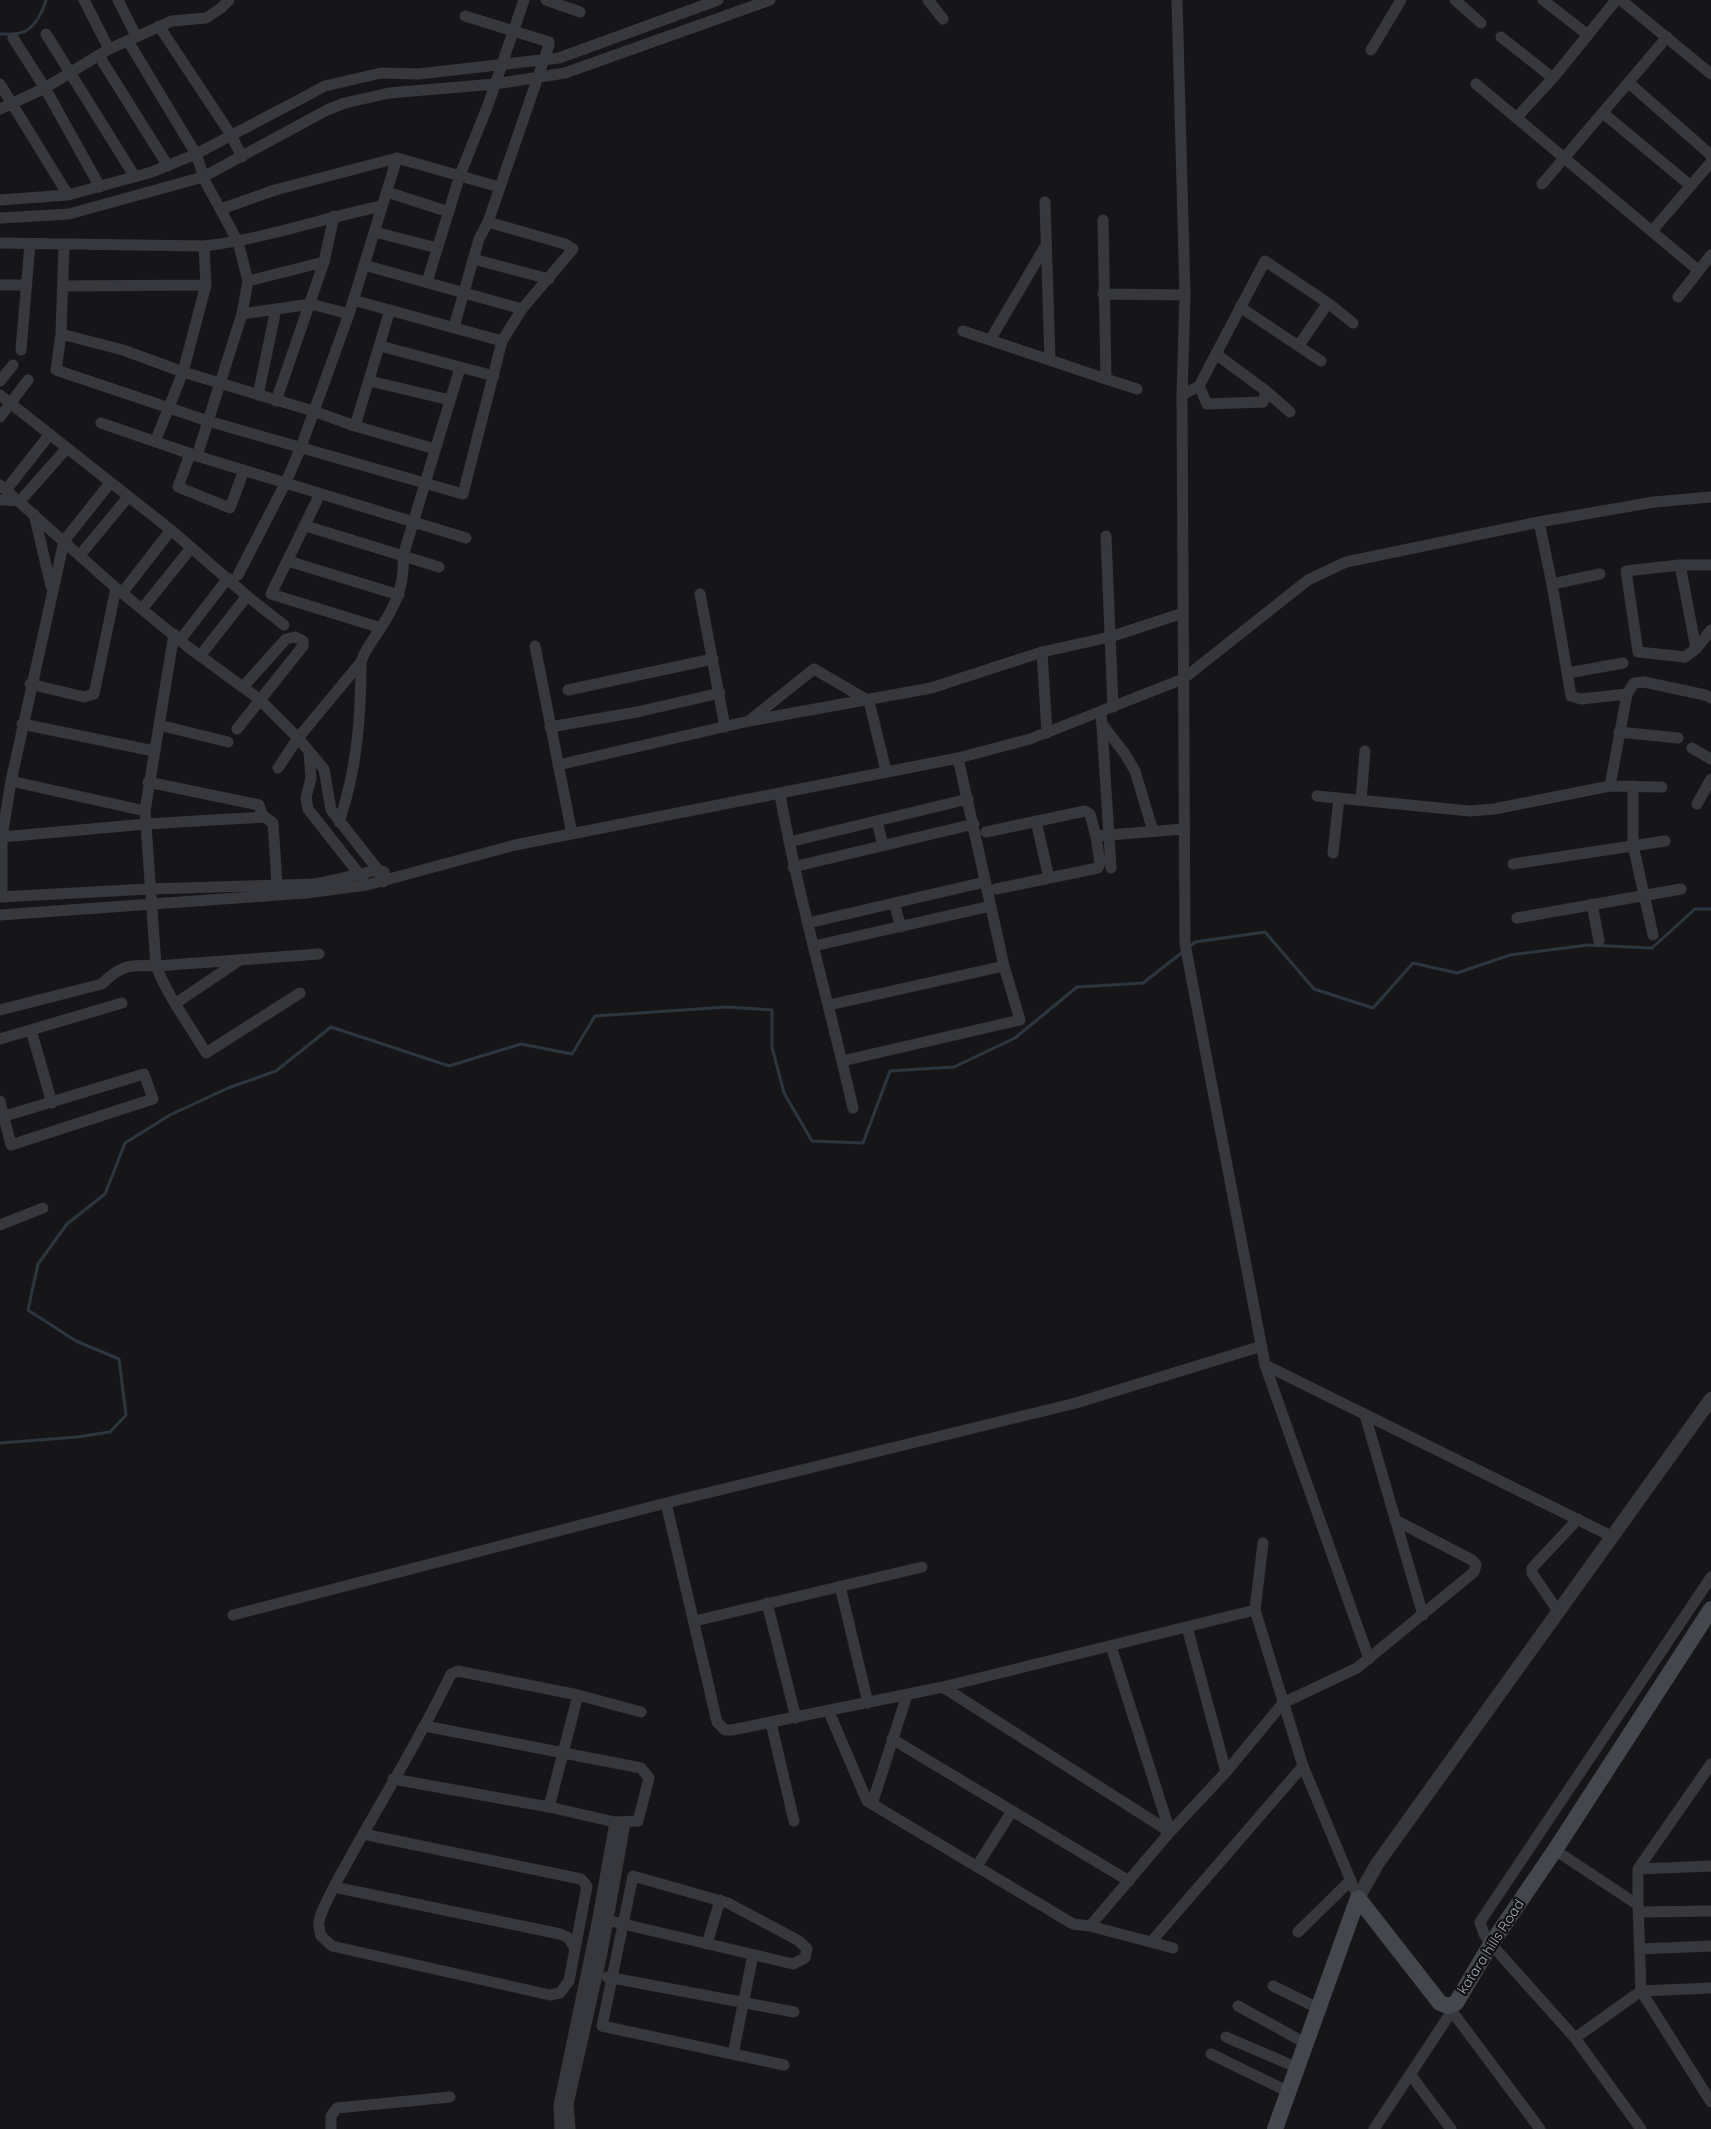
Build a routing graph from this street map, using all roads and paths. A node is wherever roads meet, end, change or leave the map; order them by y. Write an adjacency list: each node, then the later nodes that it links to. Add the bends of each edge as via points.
1 (84, 0): 30 (street)
2 (118, 0): 28 (street)
3 (229, 0): 20 (street, via 206,18 172,21)
4 (524, 0): 22 (street)
5 (546, 0): 16 (street)
6 (718, 0): 15 (street)
7 (770, 0): 21 (street)
8 (928, 0): 18 (street)
9 (1177, 0): 98 (street)
10 (1401, 0): 31 (street)
11 (1455, 0): 19 (street)
12 (1543, 0): 24 (street)
13 (1616, 0): 24 (street)
14 (1622, 0): 26 (street)
15 (695, 9): 21 (street); 29 (street)
16 (580, 12)
17 (465, 16): 22 (street)
18 (943, 19)
19 (1481, 22)
20 (159, 26): 28 (street); 49 (street)
21 (700, 26): 32 (street)
22 (513, 32): 34 (street, via 549,42); 35 (street)
23 (46, 34): 36 (street)
24 (1588, 35): 39 (street)
25 (1501, 37): 39 (street)
26 (1667, 37): 37 (street); 40 (street)
27 (13, 38): 44 (street)
28 (132, 38): 30 (street); 50 (street)
29 (613, 40): 32 (street); 34 (street)
30 (109, 48): 33 (street)
31 (1371, 50)
32 (618, 55): 38 (street, via 564,73)
33 (99, 56): 36 (street); 56 (street)
34 (543, 61): 35 (street); 38 (street)
35 (502, 63): 42 (street); 49 (street, via 418,74 381,73 325,86)
36 (71, 72): 44 (street); 58 (street)
37 (1711, 74)
38 (537, 78): 42 (street); 63 (street)
39 (1552, 78): 48 (street)
40 (1629, 83): 47 (street); 51 (street)
41 (0, 84): 45 (street)
42 (495, 84): 52 (street, via 390,93 345,103); 57 (street)
43 (1476, 84): 48 (street)
44 (45, 88): 45 (street); 62 (street)
45 (13, 103): 46 (street); 65 (street)
46 (0, 109)
47 (1603, 113): 54 (street); 61 (street)
48 (1516, 118): 54 (street)
49 (231, 135): 50 (street); 52 (street)
50 (196, 154): 56 (street); 59 (street)
51 (1711, 155)
52 (242, 157): 59 (street)
53 (397, 158): 57 (street); 64 (street); 69 (street, via 275,190)
54 (1564, 158): 60 (street); 75 (street)
55 (1711, 162): 61 (street)
56 (168, 166): 58 (street)
57 (460, 175): 63 (street); 70 (street)
58 (135, 177): 62 (street)
59 (206, 184): 69 (street); 72 (street, via 69,214)
60 (1542, 184)
61 (1691, 186): 75 (street)
62 (100, 187): 65 (street)
63 (499, 187): 74 (street)
64 (388, 192): 68 (street); 70 (street)
65 (68, 195): 66 (street)
66 (0, 200)
67 (1045, 202): 81 (street)
68 (382, 206): 71 (street); 76 (street)
69 (221, 209): 77 (street)
70 (449, 212): 83 (street)
71 (334, 216): 77 (street); 86 (street)
72 (0, 218)
73 (1103, 220): 97 (street)
74 (488, 222): 85 (street); 89 (street, via 565,244 573,250)
75 (1652, 231): 88 (street)
76 (375, 232): 83 (street); 87 (street)
77 (238, 242): 82 (street); 90 (street)
78 (0, 243): 79 (street)
79 (30, 244): 80 (street); 93 (street)
80 (64, 244): 82 (street); 94 (street)
81 (1046, 245): 113 (street); 119 (street)
82 (204, 246): 95 (street)
83 (437, 248): 91 (street)
84 (1711, 255): 88 (street)
85 (473, 259): 89 (street); 96 (street)
86 (324, 262): 90 (street); 102 (street)
87 (364, 265): 91 (street); 100 (street)
88 (1698, 270): 99 (street)
89 (550, 279): 105 (street)
90 (248, 281): 107 (street)
91 (427, 282): 96 (street)
92 (0, 285): 93 (street)
93 (26, 285): 117 (street)
94 (64, 286): 95 (street); 112 (street)
95 (206, 286): 123 (street)
96 (464, 293): 105 (street); 110 (street)
97 (1103, 294): 98 (street); 125 (street)
98 (1185, 295): 135 (street)
99 (1678, 297)
100 (353, 300): 106 (street); 108 (street)
101 (1328, 303): 103 (street, via 1266,261); 109 (street); 116 (street)
102 (311, 304): 104 (street); 108 (street); 137 (street)
103 (1240, 307): 116 (street); 118 (street)
104 (276, 309): 107 (street); 134 (street)
105 (522, 309): 114 (street)
106 (390, 310): 110 (street); 115 (street)
107 (242, 314): 129 (street)
108 (349, 314): 141 (street)
109 (1353, 323)
110 (454, 326): 114 (street)
111 (963, 331): 113 (street)
112 (61, 334): 123 (street, via 123,350); 140 (street, via 56,370)
113 (990, 340): 119 (street)
114 (502, 341): 124 (street)
115 (380, 346): 122 (street); 128 (street)
116 (1299, 346): 120 (street)
117 (21, 350)
118 (1216, 354): 130 (street); 132 (street)
119 (1050, 360): 125 (street)
120 (1321, 360)
121 (13, 365): 126 (street)
122 (460, 368): 124 (street); 136 (street)
123 (183, 372): 129 (street); 140 (street)
124 (494, 376): 156 (street, via 462,494)
125 (1106, 379): 131 (street)
126 (0, 380)
127 (28, 380): 138 (street)
128 (370, 381): 136 (street); 146 (street)
129 (220, 383): 134 (street); 144 (street)
130 (1199, 386): 135 (street); 139 (street)
131 (1137, 389)
132 (1266, 391): 139 (street, via 1263,402); 142 (street)
133 (0, 395): 138 (street)
134 (258, 395): 137 (street)
135 (1182, 395): 139 (street); 186 (street)
136 (450, 400): 151 (street)
137 (276, 401): 141 (street)
138 (11, 403): 143 (street); 147 (street)
139 (1207, 404)
140 (169, 408): 144 (street); 148 (street)
141 (313, 411): 146 (street); 150 (street)
142 (1290, 412)
143 (0, 417)
144 (208, 421): 150 (street); 152 (street)
145 (101, 423): 148 (street)
146 (356, 426): 151 (street)
147 (50, 434): 149 (street); 157 (street)
148 (155, 442): 152 (street)
149 (67, 448): 155 (street); 161 (street)
150 (302, 448): 154 (street); 156 (street)
151 (435, 448): 156 (street)
152 (194, 455): 153 (street); 153 (street, via 178,487 230,508)
153 (244, 470): 154 (street)
154 (286, 482): 158 (street); 178 (street)
155 (110, 483): 160 (street); 169 (street)
156 (425, 485): 164 (street)
157 (2, 492): 161 (street)
158 (320, 494): 164 (street); 165 (street)
159 (1711, 497): 163 (street, via 1654,502)
160 (128, 498): 166 (street); 171 (street)
161 (20, 501): 162 (street)
162 (34, 514): 169 (street); 180 (street)
163 (1538, 522): 179 (street); 200 (street, via 1346,562 1308,580)
164 (414, 523): 168 (street); 172 (street)
165 (306, 526): 172 (street); 173 (street)
166 (171, 530): 170 (street); 181 (street)
167 (1106, 536): 191 (street)
168 (466, 538)
169 (64, 541): 171 (street); 180 (street)
170 (191, 548): 178 (street); 185 (street)
171 (80, 555): 181 (street)
172 (404, 556): 176 (street); 183 (street, via 405,575)
173 (288, 560): 183 (street); 188 (street, via 270,594)
174 (1680, 565): 175 (street); 193 (street); 193 (street, via 1626,571 1638,652 1685,657)
175 (1711, 565)
176 (439, 567)
177 (1600, 574): 179 (street)
178 (233, 577): 184 (street); 190 (street)
179 (1552, 584): 199 (street)
180 (52, 588): 201 (street)
181 (119, 590): 185 (street); 201 (street, via 94,694 84,697)
182 (700, 594): 196 (street)
183 (398, 595): 188 (street)
184 (247, 596): 187 (street); 195 (street)
185 (142, 609): 190 (street)
186 (1183, 613): 191 (street); 200 (street)
187 (284, 625)
188 (381, 628): 197 (street, via 364,651)
189 (1711, 630): 193 (street)
190 (177, 636): 195 (street); 214 (street)
191 (1110, 637): 194 (street); 209 (street)
192 (534, 646): 215 (street)
193 (1696, 649)
194 (1042, 652): 208 (street, via 930,688); 219 (street)
195 (200, 656): 202 (street)
196 (713, 659): 203 (street); 204 (street)
197 (361, 662): 220 (street); 249 (street, via 359,734)
198 (1623, 663): 199 (street)
199 (1568, 673): 205 (street, via 1572,696 1581,700)
200 (1183, 679): 209 (street); 252 (street)
201 (30, 684): 212 (street)
202 (243, 687): 207 (street); 207 (street, via 286,639 295,637 303,641 303,646)
203 (568, 690)
204 (720, 693): 215 (street); 216 (street)
205 (1626, 694): 206 (street, via 1634,684 1644,682); 218 (street)
206 (1711, 698)
207 (259, 699): 217 (street); 220 (street)
208 (869, 701): 211 (street); 211 (street, via 814,669); 231 (street)
209 (1113, 707): 210 (street)
210 (1101, 712): 213 (street); 219 (street)
211 (749, 721): 216 (street)
212 (22, 724): 225 (street); 232 (street)
213 (1102, 724): 253 (street, via 1135,771); 256 (street)
214 (159, 725): 222 (street); 225 (street)
215 (550, 727): 229 (street)
216 (725, 727): 229 (street)
217 (237, 729)
218 (1620, 732): 221 (street); 235 (street)
219 (1047, 733): 227 (street)
220 (298, 738): 226 (street); 230 (street)
221 (1678, 738)
222 (228, 742)
223 (1692, 748): 228 (street)
224 (1365, 751): 242 (street)
225 (154, 752): 233 (street)
226 (310, 753): 245 (street, via 311,778 306,803); 249 (street, via 324,769 329,804)
227 (958, 758): 231 (street); 241 (street)
228 (1711, 759)
229 (558, 766): 255 (street)
230 (278, 768)
231 (886, 771): 238 (street)
232 (11, 781): 244 (street); 258 (street)
233 (148, 782): 244 (street); 246 (street, via 259,805)
234 (1710, 783): 243 (street)
235 (1610, 786): 236 (street); 242 (street, via 1479,810)
236 (1633, 786): 237 (street); 261 (street)
237 (1662, 787)
238 (780, 795): 255 (street); 259 (street)
239 (1317, 796): 240 (street)
240 (1339, 798): 242 (street); 263 (street)
241 (968, 799): 247 (street); 251 (street)
242 (1361, 800)
243 (1697, 804)
244 (145, 811): 250 (street)
245 (311, 813): 249 (street); 268 (street)
246 (263, 817): 250 (street); 273 (street, via 270,818 273,823)
247 (877, 821): 259 (street); 262 (street)
248 (1036, 821): 254 (street); 257 (street, via 1088,812); 270 (street)
249 (339, 822): 267 (street)
250 (146, 824): 258 (street); 276 (street)
251 (974, 824): 262 (street); 272 (street)
252 (1184, 829): 253 (street); 309 (street, via 1187,949)
253 (1154, 831): 256 (street)
254 (986, 832)
255 (572, 834): 269 (street, via 515,845)
256 (1109, 834): 257 (street); 266 (street)
257 (1096, 836): 270 (street, via 1098,868)
258 (2, 837): 279 (street)
259 (789, 842): 265 (street)
260 (1665, 842): 261 (street)
261 (1633, 845): 264 (street); 278 (street)
262 (883, 846): 265 (street)
263 (1333, 853)
264 (1513, 864)
265 (794, 867): 286 (street)
266 (1111, 868)
267 (378, 870): 268 (street); 269 (street); 271 (street)
268 (360, 874): 273 (street, via 315,884); 274 (street)
269 (400, 875): 271 (street)
270 (1049, 878): 277 (street)
271 (383, 882): 274 (street)
272 (985, 882): 280 (street); 283 (street)
273 (277, 885): 276 (street)
274 (367, 885): 281 (street, via 306,893)
275 (1680, 888): 278 (street)
276 (149, 889): 279 (street); 281 (street)
277 (996, 889)
278 (1643, 896): 282 (street); 288 (street)
279 (1, 897)
280 (894, 903): 286 (street); 287 (street)
281 (151, 904): 284 (street); 293 (street)
282 (1592, 904): 285 (street); 289 (street)
283 (991, 906): 287 (street); 294 (street)
284 (0, 915)
285 (1518, 918)
286 (808, 923): 290 (street)
287 (901, 926): 290 (street)
288 (1653, 935)
289 (1599, 941)
290 (814, 946): 298 (street)
291 (319, 954): 292 (street)
292 (242, 959): 293 (street); 297 (street)
293 (156, 966): 297 (street, via 165,989); 299 (street, via 133,964 113,973 102,984)
294 (1004, 966): 298 (street); 302 (street, via 1020,1020)
295 (300, 992): 297 (street, via 206,1053)
296 (122, 1003): 300 (street)
297 (176, 1003)
298 (829, 1005): 302 (street)
299 (0, 1010)
300 (31, 1030): 301 (street); 304 (street)
301 (0, 1039)
302 (842, 1061): 305 (street)
303 (0, 1101): 306 (street)
304 (52, 1103): 306 (street); 306 (street, via 144,1074 153,1098 11,1145)
305 (852, 1108)
306 (2, 1117)
307 (43, 1208): 308 (street)
308 (0, 1225)
309 (1262, 1346): 310 (street); 313 (street, via 1076,1403)
310 (1266, 1365): 312 (street); 330 (street)
311 (1711, 1399): 316 (street)
312 (1364, 1415): 314 (street); 315 (street)
313 (666, 1503): 325 (street); 327 (street)
314 (1578, 1519): 316 (street); 324 (street, via 1532,1568 1532,1573)
315 (1395, 1520): 326 (street); 326 (street, via 1476,1565 1474,1572)
316 (1611, 1536): 324 (street)
317 (1263, 1543): 323 (street)
318 (922, 1567): 320 (street)
319 (1711, 1577): 375 (street, via 1480,1922)
320 (840, 1586): 321 (street); 334 (street)
321 (767, 1603): 327 (street); 338 (street)
322 (1711, 1609): 356 (main road, katara hills Road)
323 (1255, 1610): 328 (street); 335 (street)
324 (1558, 1611): 365 (street, via 1377,1864)
325 (233, 1615)
326 (1423, 1616): 330 (street)
327 (695, 1621): 339 (street, via 717,1722 732,1730)
328 (1187, 1627): 329 (street); 345 (street)
329 (1111, 1646): 331 (street); 353 (street)
330 (1370, 1659): 335 (street)
331 (943, 1687): 332 (street); 353 (street)
332 (907, 1695): 334 (street); 341 (street)
333 (578, 1696): 336 (street); 340 (street, via 458,1671 451,1674); 342 (street)
334 (868, 1703): 337 (street)
335 (1283, 1703): 344 (street); 345 (street)
336 (641, 1712)
337 (829, 1712): 338 (street); 347 (street, via 867,1801)
338 (796, 1718): 339 (street)
339 (771, 1723): 351 (street)
340 (425, 1726): 342 (street); 346 (street)
341 (892, 1739): 347 (street); 349 (street)
342 (562, 1751): 348 (street); 350 (street, via 641,1768 649,1778)
343 (1711, 1764): 359 (street)
344 (1303, 1766): 361 (street); 373 (street)
345 (1226, 1772): 353 (street)
346 (393, 1780): 348 (street); 354 (street)
347 (872, 1804): 357 (street)
348 (549, 1807): 352 (street)
349 (1012, 1811): 357 (street); 362 (street)
350 (638, 1821): 352 (street); 355 (street)
351 (794, 1821)
352 (620, 1822): 355 (street); 369 (street)
353 (1170, 1832): 362 (street)
354 (363, 1834): 363 (street); 378 (street, via 580,1879 587,1886)
355 (622, 1837): 364 (street)
356 (1555, 1850): 367 (street); 375 (main road, katara hills Road)
357 (977, 1866): 371 (street, via 1073,1924)
358 (1711, 1866): 359 (street)
359 (1638, 1869): 367 (street)
360 (632, 1876): 364 (street); 366 (street); 370 (street)
361 (1351, 1880): 365 (street); 372 (street)
362 (1129, 1881): 371 (street)
363 (334, 1888): 378 (street, via 560,1934 569,1938); 381 (street, via 319,1921 321,1936 332,1946 550,1995 560,1993)
364 (612, 1895): 369 (street)
365 (1358, 1898): 390 (main road); 391 (main road, katara hills Road, via 1440,2003)
366 (720, 1900): 374 (street); 380 (street, via 800,1941 807,1949 805,1958 793,1964)
367 (1638, 1909): 368 (street); 379 (street)
368 (1711, 1911)
369 (603, 1918): 370 (street); 382 (street); 384 (street)
370 (622, 1924): 374 (street); 383 (street)
371 (1090, 1926): 373 (street)
372 (1298, 1932)
373 (1151, 1942): 377 (street)
374 (707, 1944): 380 (street)
375 (1491, 1944): 391 (main road, katara hills Road); 396 (street)
376 (1711, 1946): 379 (street)
377 (1173, 1948)
378 (575, 1949): 381 (street)
379 (1640, 1949): 387 (street)
380 (753, 1955): 388 (street)
381 (570, 1974): 382 (street)
382 (584, 1976): 384 (street); 406 (street)
383 (613, 1976): 384 (street); 388 (street); 394 (street)
384 (596, 1977): 393 (street)
385 (1273, 1986): 390 (street)
386 (1711, 1988): 387 (street)
387 (1641, 1991): 396 (street); 405 (street)
388 (743, 2002): 392 (street); 398 (street)
389 (1238, 2006): 397 (street)
390 (1320, 2009): 397 (main road)
391 (1450, 2009): 402 (street); 413 (street)
392 (794, 2012)
393 (586, 2019): 394 (street); 406 (street)
394 (602, 2026): 398 (street)
395 (1226, 2037): 401 (street)
396 (1575, 2038): 414 (street)
397 (1307, 2044): 401 (main road)
398 (733, 2054): 400 (street)
399 (1211, 2054): 403 (street)
400 (784, 2065)
401 (1298, 2068): 403 (main road)
402 (1410, 2074): 407 (street); 412 (street)
403 (1289, 2092): 411 (main road)
404 (450, 2097): 408 (street, via 337,2108 331,2116)
405 (1711, 2102)
406 (564, 2104): 409 (street); 410 (street)
407 (1449, 2128)
408 (331, 2129)
409 (560, 2129)
410 (570, 2129)
411 (1275, 2129)
412 (1374, 2129)
413 (1540, 2129)
414 (1642, 2129)

